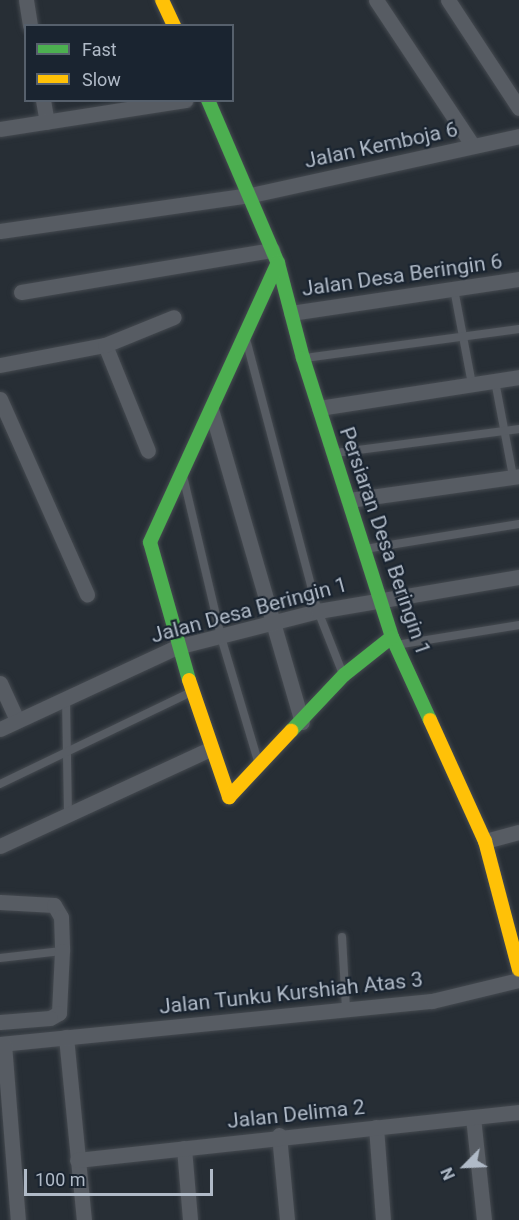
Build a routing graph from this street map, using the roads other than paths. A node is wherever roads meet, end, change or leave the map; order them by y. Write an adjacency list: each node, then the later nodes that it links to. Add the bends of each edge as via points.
1 (26, 0): 5 (street)
2 (162, 0): 6 (main road)
3 (376, 0): 14 (street)
4 (448, 0): 10 (street)
5 (30, 24)
6 (173, 24)
7 (43, 102): 11 (street)
8 (173, 102): 11 (street)
9 (209, 102): 15 (main road, Persiaran Desa Beringin 1)
10 (519, 108)
11 (47, 122): 12 (street)
12 (0, 129)
13 (519, 136): 14 (street, Jalan Kemboja 6)
14 (473, 146): 15 (street, Jalan Kemboja 6)
15 (251, 195): 16 (street, Jalan Kemboja 6); 17 (main road, Persiaran Desa Beringin 1)
16 (0, 231)
17 (275, 256): 20 (street); 21 (main road, Persiaran Desa Beringin 1); 24 (main road)
18 (519, 279): 19 (street, Jalan Desa Beringin 6)
19 (454, 289): 21 (street, Jalan Desa Beringin 6); 25 (lane)
20 (21, 292)
21 (291, 313): 27 (main road, Persiaran Desa Beringin 1)
22 (174, 317): 26 (street)
23 (519, 329): 25 (lane)
24 (245, 334): 34 (main road); 47 (lane)
25 (464, 336): 27 (lane); 31 (lane)
26 (105, 345): 28 (street); 37 (street)
27 (303, 358): 33 (main road, Persiaran Desa Beringin 1)
28 (0, 365)
29 (519, 377): 30 (street)
30 (495, 381): 31 (street); 36 (lane)
31 (472, 384): 33 (street)
32 (0, 399): 45 (street)
33 (319, 408): 38 (main road, Persiaran Desa Beringin 1)
34 (211, 409): 39 (main road); 48 (street)
35 (519, 429): 36 (lane)
36 (504, 431): 38 (lane); 40 (lane)
37 (148, 451)
38 (334, 453): 41 (main road, Persiaran Desa Beringin 1)
39 (182, 471): 50 (lane); 52 (main road, via 150,542)
40 (516, 476): 41 (street)
41 (349, 500): 43 (main road, Persiaran Desa Beringin 1)
42 (519, 524): 43 (lane)
43 (363, 550): 46 (main road, Persiaran Desa Beringin 1)
44 (519, 577): 46 (street, Jalan Desa Beringin 1)
45 (87, 594)
46 (379, 598): 47 (street, Jalan Desa Beringin 1); 51 (main road, Persiaran Desa Beringin 1)
47 (318, 611): 48 (street, Jalan Desa Beringin 1); 53 (lane)
48 (271, 625): 50 (street, Jalan Desa Beringin 1); 58 (street)
49 (519, 625): 51 (lane)
50 (221, 637): 52 (street, Jalan Desa Beringin 1); 62 (lane)
51 (394, 641): 53 (main road); 66 (main road, Persiaran Desa Beringin 1)
52 (177, 647): 55 (main road); 56 (street, Jalan Desa Beringin 1)
53 (344, 675): 58 (main road)
54 (0, 683): 57 (street)
55 (192, 692): 60 (main road); 61 (lane)
56 (66, 697): 57 (street, Jalan Desa Beringin 1); 61 (lane)
57 (17, 720): 59 (street, Jalan Desa Beringin 1)
58 (302, 722): 62 (main road)
59 (0, 729)
60 (210, 749): 62 (main road, via 229,797); 64 (street)
61 (66, 753): 63 (lane); 64 (lane)
62 (261, 768)
63 (0, 784)
64 (68, 814): 67 (street)
65 (519, 832): 66 (street)
66 (485, 841): 72 (main road, Persiaran Desa Beringin 1)
67 (0, 846)
68 (0, 903): 70 (street, via 54,905 61,917)
69 (342, 937): 74 (lane)
70 (62, 951): 71 (lane); 75 (street, via 59,1013 50,1018)
71 (0, 958)
72 (519, 970)
73 (519, 980): 74 (street, Jalan Tunku Kurshiah Atas 3, via 432,1001)
74 (346, 1009): 76 (street, Jalan Tunku Kurshiah Atas 3)
75 (0, 1022)
76 (66, 1036): 77 (street, Jalan Tunku Kurshiah Atas 3); 85 (street)
77 (2, 1044): 78 (street)
78 (4, 1105): 84 (street)
79 (519, 1112): 80 (street, Jalan Delima 2)
80 (473, 1117): 81 (street, Jalan Delima 2); 91 (street)
81 (376, 1127): 82 (street, Jalan Delima 2); 90 (street)
82 (279, 1135): 83 (street, Jalan Delima 2); 89 (street)
83 (184, 1148): 85 (street, Jalan Delima 2); 88 (street)
84 (6, 1158): 86 (street)
85 (77, 1160): 87 (street)
86 (18, 1220)
87 (84, 1220)
88 (190, 1220)
89 (287, 1220)
90 (384, 1220)
91 (484, 1220)

